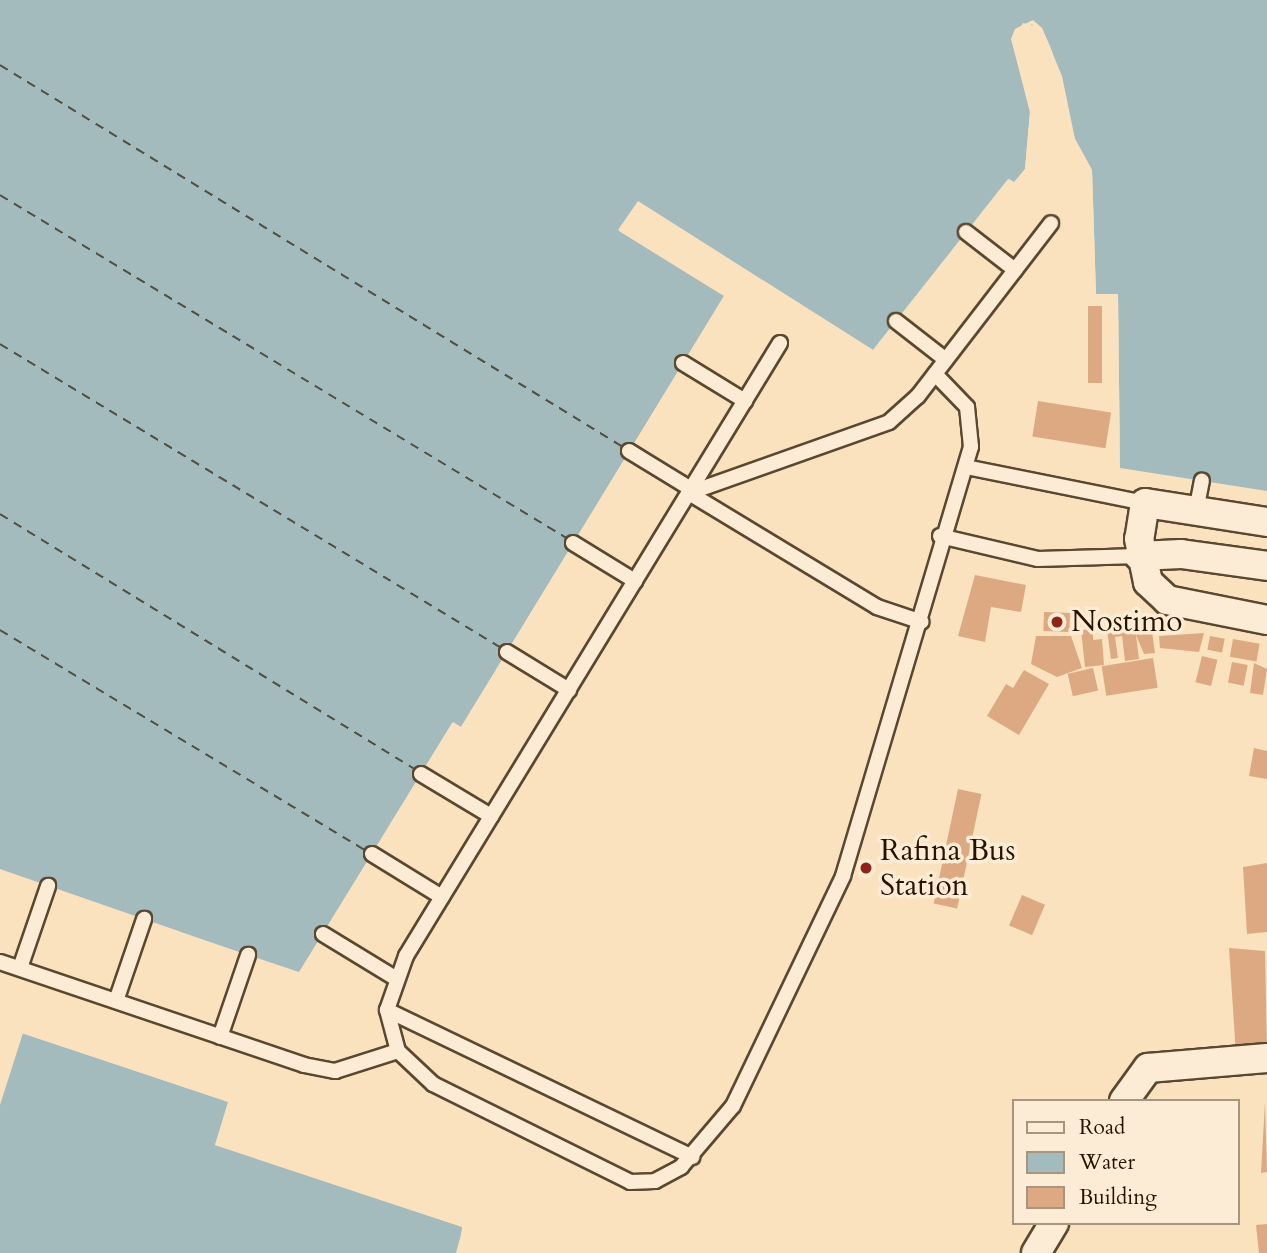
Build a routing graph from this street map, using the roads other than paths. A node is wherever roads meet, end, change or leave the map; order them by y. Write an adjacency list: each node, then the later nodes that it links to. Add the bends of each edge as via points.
1 (1051, 223): 3 (lane)
2 (966, 232): 3 (lane)
3 (1015, 270): 6 (lane)
4 (896, 321): 6 (lane)
5 (780, 343): 9 (lane)
6 (946, 360): 8 (lane)
7 (683, 363): 9 (lane)
8 (935, 374): 11 (lane, via 967,407 972,429); 13 (lane, via 905,410 869,432)
9 (745, 401): 13 (lane)
10 (629, 451): 13 (lane)
11 (966, 467): 14 (lane); 17 (lane)
12 (1202, 481): 15 (lane)
13 (690, 491): 21 (lane); 23 (lane, via 877,607)
14 (1145, 503): 15 (street); 19 (street)
15 (1196, 511): 16 (street)
16 (1267, 522)
17 (940, 536): 19 (lane, via 1038,559); 23 (lane)
18 (573, 542): 21 (lane)
19 (1139, 556): 20 (street, via 1181,554); 22 (street, via 1148,582 1167,600)
20 (1267, 566)
21 (635, 580): 25 (lane)
22 (1267, 620)
23 (922, 622): 43 (lane, via 826,916 752,1071)
24 (507, 652): 25 (lane)
25 (569, 690): 27 (lane)
26 (421, 774): 27 (lane)
27 (491, 816): 30 (lane)
28 (372, 855): 30 (lane)
29 (48, 886): 35 (lane)
30 (442, 897): 36 (lane)
31 (144, 919): 37 (lane)
32 (323, 934): 36 (lane)
33 (248, 955): 39 (lane)
34 (0, 962): 35 (lane)
35 (20, 968): 37 (lane)
36 (395, 978): 38 (lane)
37 (116, 1001): 39 (lane)
38 (387, 1010): 40 (lane); 43 (lane)
39 (220, 1037): 40 (lane, via 335,1071)
40 (398, 1051): 43 (lane, via 433,1084 617,1178 655,1181)
41 (1267, 1058): 42 (street, via 1163,1066 1140,1073)
42 (1125, 1099)
43 (693, 1157)
44 (1053, 1225): 45 (street)
45 (1037, 1253)

